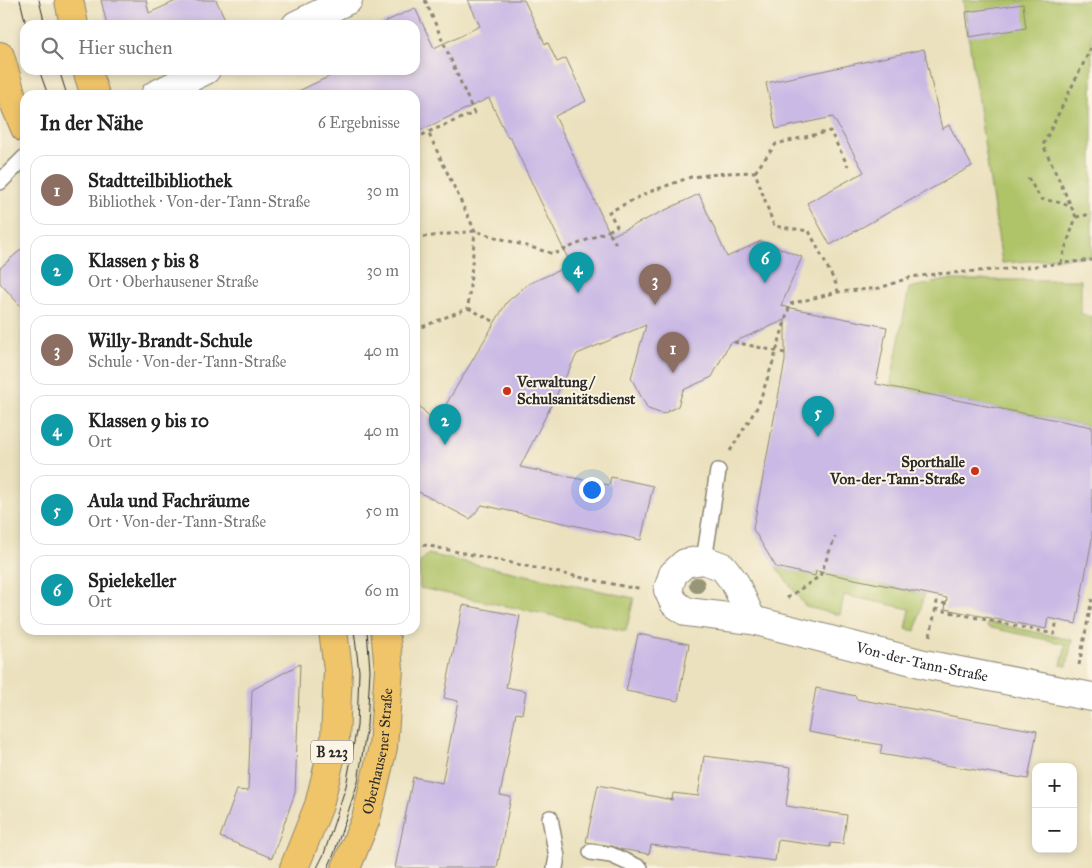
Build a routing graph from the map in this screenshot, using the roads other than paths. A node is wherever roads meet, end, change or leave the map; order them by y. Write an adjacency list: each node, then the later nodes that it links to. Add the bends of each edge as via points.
1 (69, 0): 3 (main road)
2 (348, 0): 4 (street)
3 (73, 20)
4 (306, 20)
5 (0, 56): 10 (main road)
6 (89, 75): 8 (main road)
7 (196, 75): 9 (street)
8 (93, 90)
9 (165, 90)
10 (20, 116)
11 (20, 163): 12 (lane)
12 (0, 182)
13 (718, 471): 14 (lane)
14 (704, 560): 15 (street, via 723,567 735,583); 15 (street, Von-der-Tann-Straße, via 685,563 673,574 668,590 674,603 687,612)
15 (752, 620): 18 (street, Von-der-Tann-Straße, via 924,664)
16 (334, 635): 21 (main road, B 223, via 338,670 335,739 319,805)
17 (386, 635): 22 (main road, Oberhausener Straße, via 389,669 383,748 366,819)
18 (1083, 695)
19 (550, 818): 23 (lane, via 557,857)
20 (591, 852): 24 (lane, via 611,855)
21 (294, 868)
22 (346, 868)
23 (555, 868)
24 (640, 868)

